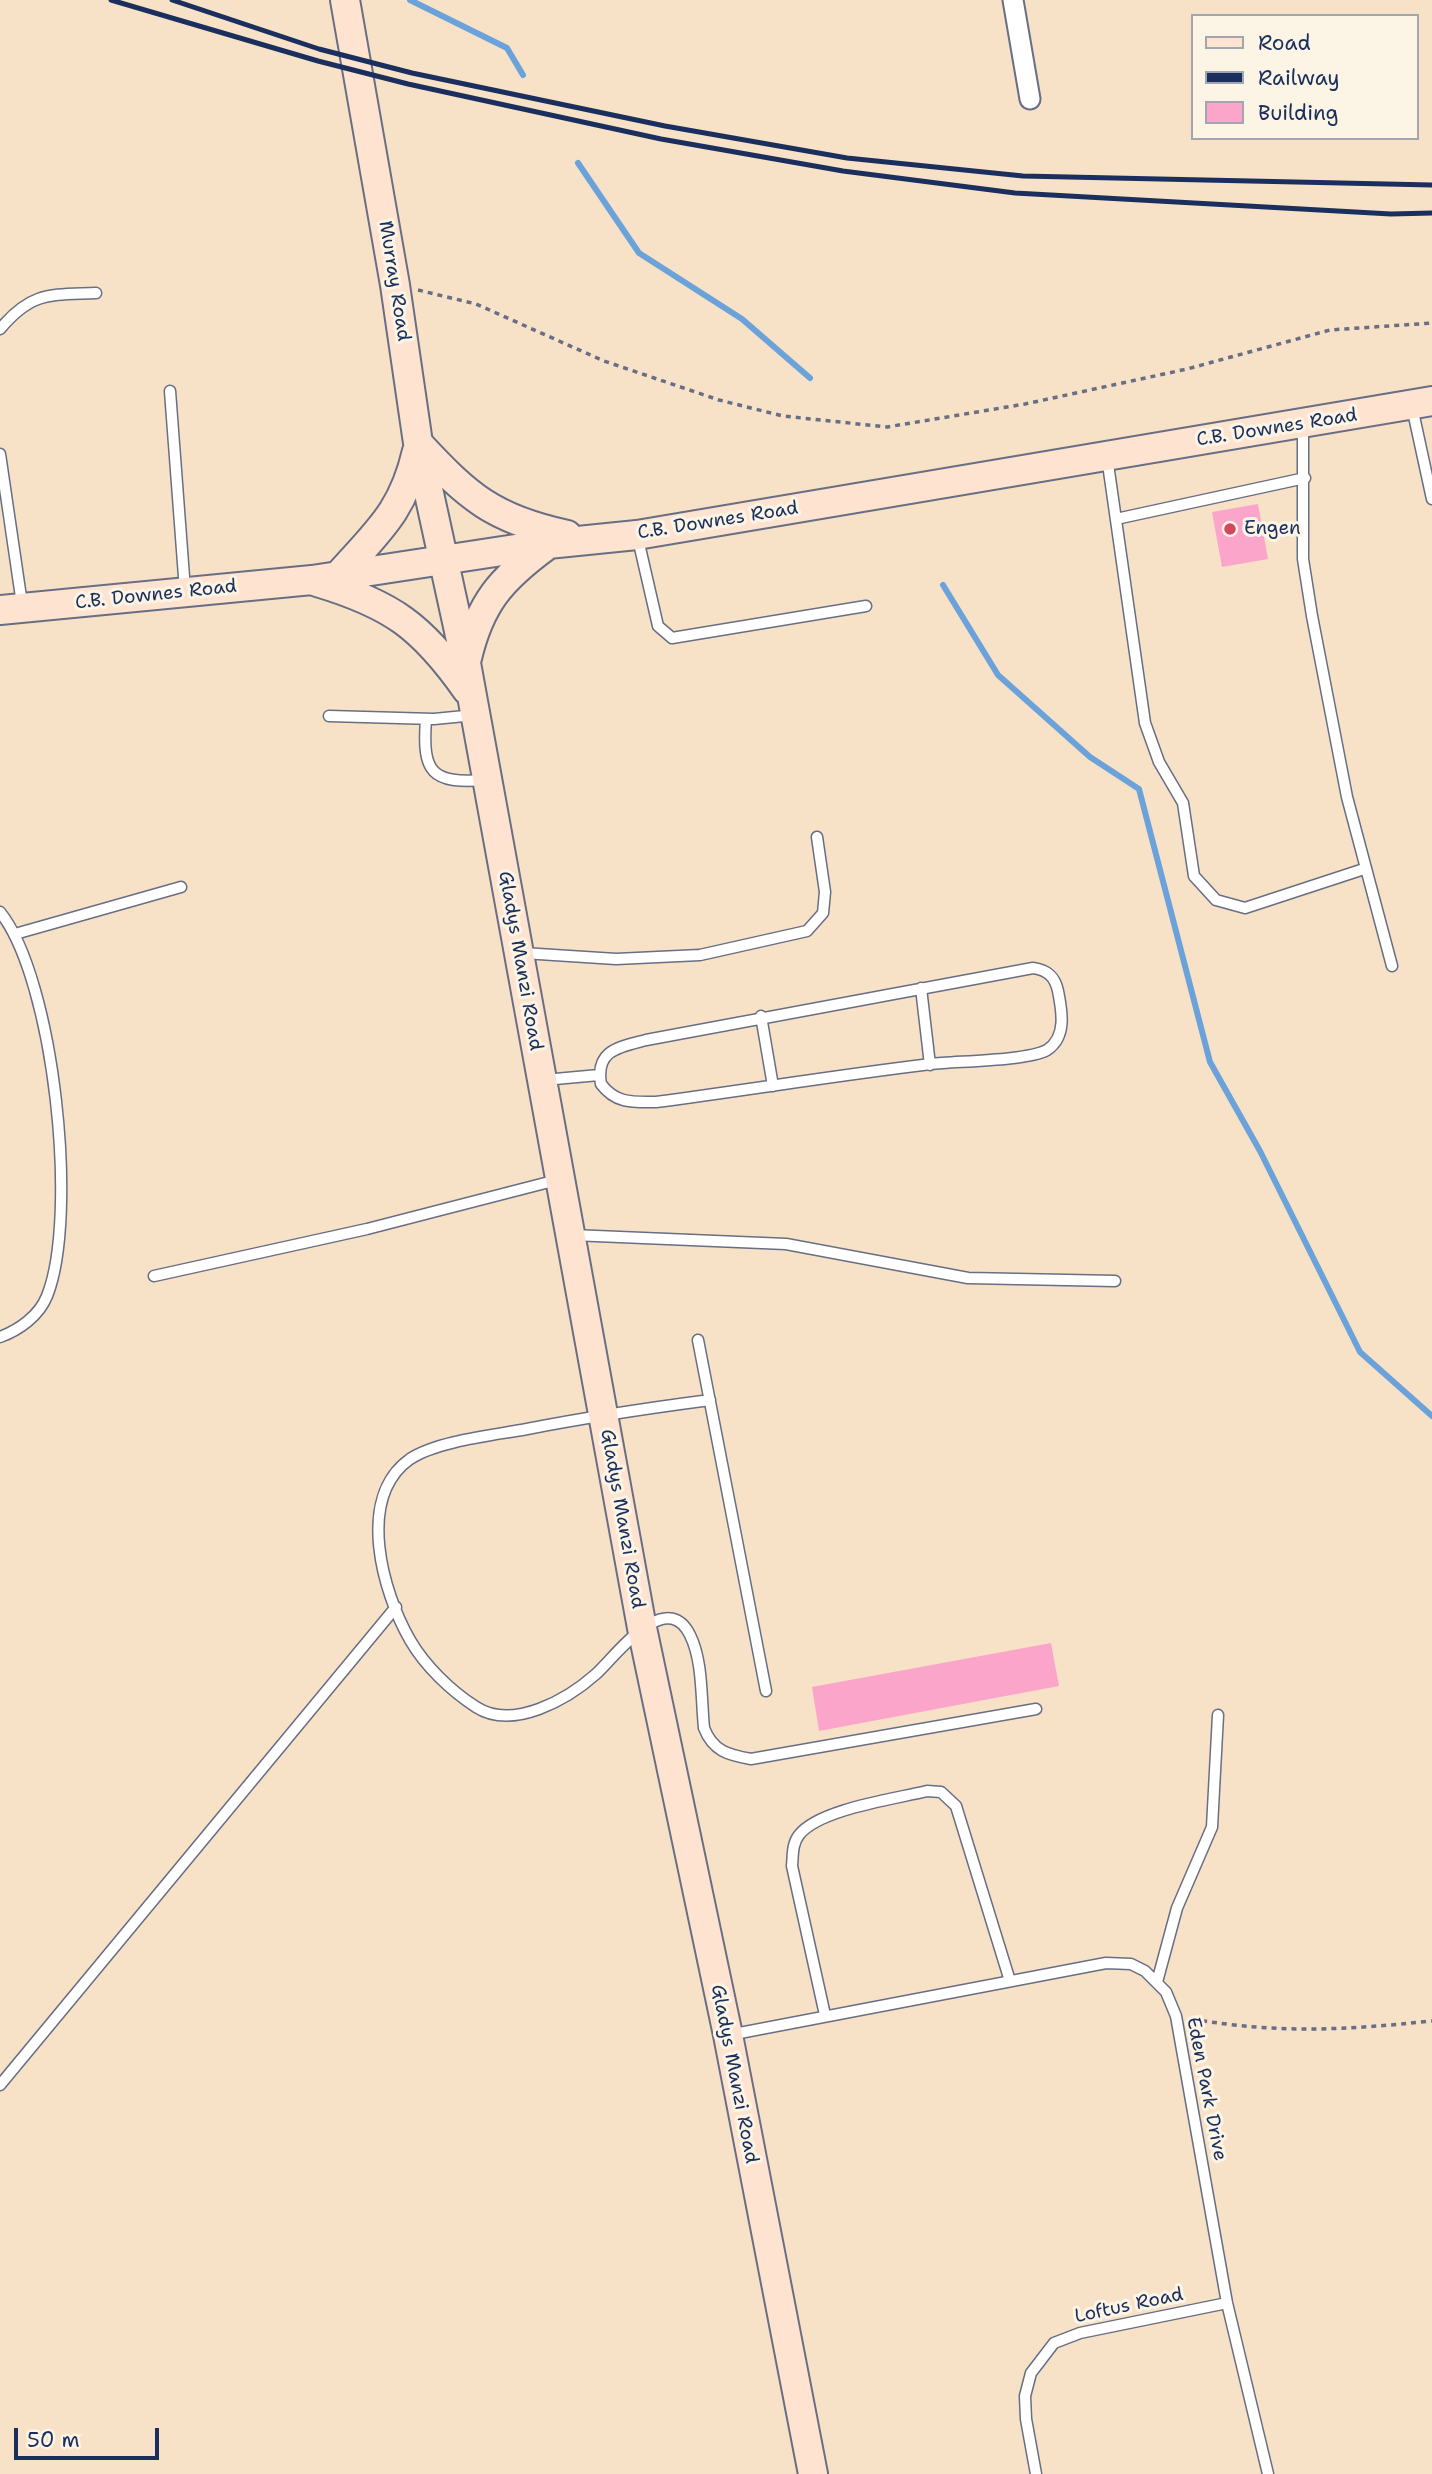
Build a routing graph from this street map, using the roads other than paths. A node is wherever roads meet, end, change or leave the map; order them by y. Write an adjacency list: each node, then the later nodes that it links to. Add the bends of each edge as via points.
1 (345, 0): 9 (main road, Murray Road, via 396,285)
2 (1013, 0): 3 (street)
3 (1030, 99)
4 (96, 293): 5 (lane, via 44,296 18,308)
5 (0, 329)
6 (170, 391): 20 (lane)
7 (1422, 403): 8 (main road, C.B. Downes Road); 13 (lane)
8 (1303, 424): 11 (main road, C.B. Downes Road); 12 (lane)
9 (418, 443): 16 (main road, via 453,481 491,510 533,528); 18 (main road, Murray Road); 19 (main road, via 395,512)
10 (0, 454): 22 (lane)
11 (1107, 457): 14 (lane); 15 (main road, C.B. Downes Road)
12 (1305, 478): 14 (lane); 29 (lane, via 1303,559)
13 (1432, 499)
14 (1116, 519): 29 (lane, via 1145,723 1159,762 1183,803 1194,876 1203,889 1216,900 1245,908)
15 (637, 535): 16 (main road, C.B. Downes Road); 21 (lane, via 658,626 672,638)
16 (585, 540): 17 (main road, C.B. Downes Road)
17 (548, 544): 18 (main road, C.B. Downes Road); 23 (main road, via 493,592 480,615)
18 (443, 561): 19 (main road, C.B. Downes Road); 23 (main road, Gladys Manzi Road)
19 (325, 578): 20 (main road, C.B. Downes Road); 24 (main road, via 403,619 438,651)
20 (186, 591): 22 (main road, C.B. Downes Road)
21 (866, 606)
22 (11, 609)
23 (466, 663): 24 (main road, Gladys Manzi Road)
24 (474, 707): 26 (lane); 27 (main road, Gladys Manzi Road)
25 (329, 716): 26 (lane)
26 (426, 719): 27 (lane, via 424,750 432,771 447,780)
27 (487, 780): 33 (main road, Gladys Manzi Road)
28 (817, 837): 33 (lane, via 825,892 823,913 807,931 700,955 616,959)
29 (1364, 869): 34 (lane)
30 (181, 887): 32 (lane)
31 (0, 912): 32 (lane)
32 (15, 934): 45 (lane, via 35,984 50,1052 59,1212 46,1299 18,1331)
33 (519, 953): 39 (main road, Gladys Manzi Road)
34 (1392, 966)
35 (921, 988): 36 (lane); 37 (lane); 37 (lane, via 1042,969 1056,983 1061,1006 1058,1038 1046,1051)
36 (761, 1016): 38 (lane, via 620,1047 603,1056); 40 (lane)
37 (930, 1065): 40 (lane)
38 (599, 1075): 39 (lane); 40 (lane, via 612,1097 626,1102)
39 (542, 1080): 41 (main road, Gladys Manzi Road)
40 (772, 1086)
41 (561, 1179): 42 (main road, Gladys Manzi Road); 43 (lane, via 367,1229)
42 (571, 1235): 44 (lane, via 786,1244 968,1278); 48 (main road, Gladys Manzi Road)
43 (154, 1276)
44 (1115, 1281)
45 (0, 1337)
46 (698, 1340): 47 (lane)
47 (710, 1400): 48 (lane); 51 (lane)
48 (603, 1414): 49 (lane, via 427,1451 409,1460 384,1494 380,1516 378,1553); 50 (main road, Gladys Manzi Road)
49 (396, 1607): 50 (lane, via 410,1639 445,1682 478,1708 509,1716 529,1712 575,1689); 58 (lane)
50 (642, 1628): 52 (lane, via 669,1619 686,1628 696,1658 709,1741 718,1749 751,1759); 57 (main road, Gladys Manzi Road)
51 (766, 1691)
52 (1036, 1709)
53 (1218, 1715): 55 (lane, via 1212,1827 1177,1908)
54 (1010, 1981): 55 (lane, Eden Park Drive, via 1106,1963 1131,1964); 56 (lane, Eden Park Drive); 56 (lane, via 956,1806 941,1792 927,1791 814,1821 793,1847 792,1866)
55 (1157, 1982): 59 (lane, Eden Park Drive, via 1176,2016)
56 (825, 2015): 57 (lane, Eden Park Drive)
57 (728, 2035): 60 (main road, Gladys Manzi Road)
58 (0, 2085)
59 (1227, 2303): 61 (lane, Loftus Road, via 1080,2333 1054,2343 1031,2373 1025,2396); 62 (lane, Eden Park Drive)
60 (813, 2474)
61 (1036, 2474)
62 (1268, 2474)

